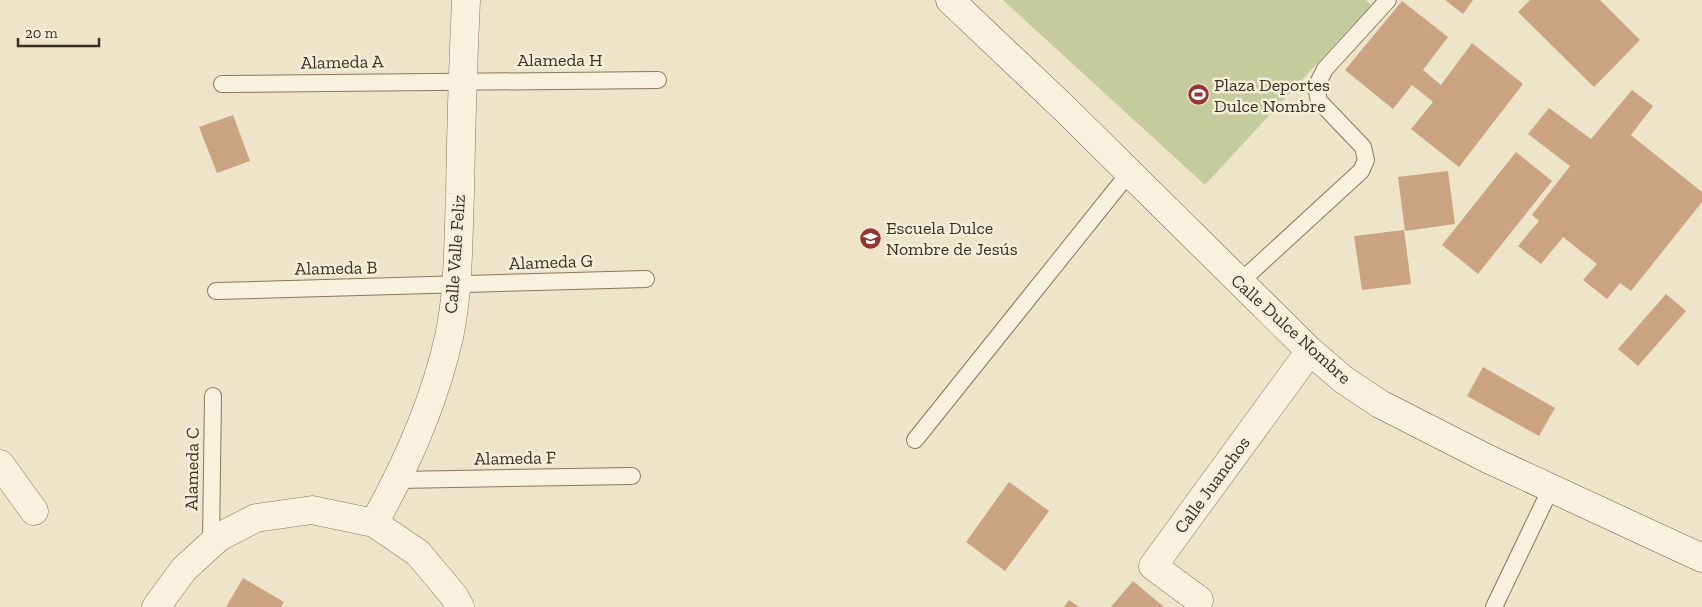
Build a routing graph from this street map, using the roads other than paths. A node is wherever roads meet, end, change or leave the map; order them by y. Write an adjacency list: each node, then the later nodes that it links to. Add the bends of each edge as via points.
1 (466, 0): 5 (street, Calle Valle Feliz)
2 (950, 0): 7 (street, Calle Dulce Nombre)
3 (1388, 0): 9 (lane, via 1325,69 1316,87 1319,101 1363,148 1366,160 1360,170)
4 (658, 80): 5 (lane, Alameda H)
5 (463, 81): 6 (lane, Alameda A); 10 (street, Calle Valle Feliz)
6 (222, 84)
7 (1129, 173): 9 (street, Calle Dulce Nombre); 14 (lane)
8 (646, 279): 10 (lane, Alameda G)
9 (1239, 283): 12 (street, Calle Dulce Nombre)
10 (457, 285): 11 (lane, Alameda B); 17 (street, Calle Valle Feliz, via 449,336 435,390)
11 (216, 291)
12 (1310, 351): 18 (street, Calle Dulce Nombre, via 1344,380 1380,404); 23 (street, Calle Juanchos, via 1153,566)
13 (213, 396): 21 (lane, Alameda C)
14 (915, 440)
15 (0, 464): 19 (street)
16 (632, 476): 17 (lane, Alameda F)
17 (398, 480): 20 (street, Calle Valle Feliz)
18 (1551, 488): 22 (street, Calle Dulce Nombre); 26 (lane)
19 (34, 511)
20 (374, 523): 21 (street, via 312,510 256,518); 25 (street, via 418,553)
21 (211, 544): 24 (street, via 184,569)
22 (1702, 558)
23 (1196, 603)
24 (156, 607)
25 (460, 607)
26 (1494, 607)

